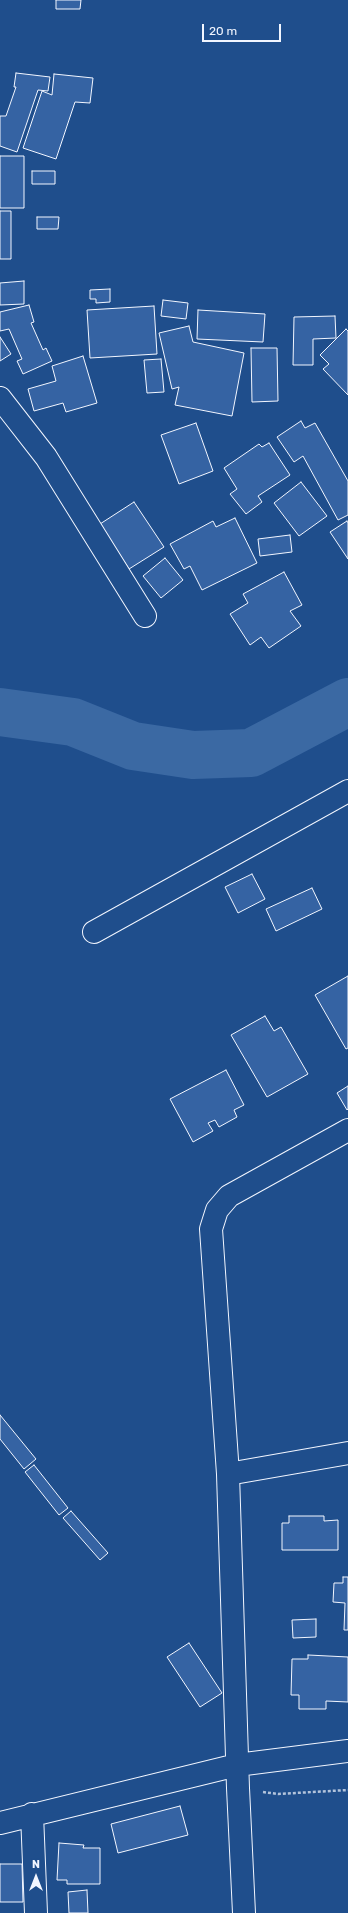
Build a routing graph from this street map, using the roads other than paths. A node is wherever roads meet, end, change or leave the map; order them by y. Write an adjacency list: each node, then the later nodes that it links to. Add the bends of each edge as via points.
1 (0, 398): 2 (street, via 46,457)
2 (145, 616)
3 (348, 791): 4 (street)
4 (94, 932)
5 (348, 1130): 7 (street, via 230,1196 217,1210 211,1229)
6 (348, 1453): 7 (street)
7 (228, 1474): 9 (street)
8 (348, 1751): 9 (street)
9 (237, 1765): 10 (street); 13 (street)
10 (32, 1814): 11 (street); 12 (street)
11 (0, 1823)
12 (36, 1913)
13 (244, 1913)

